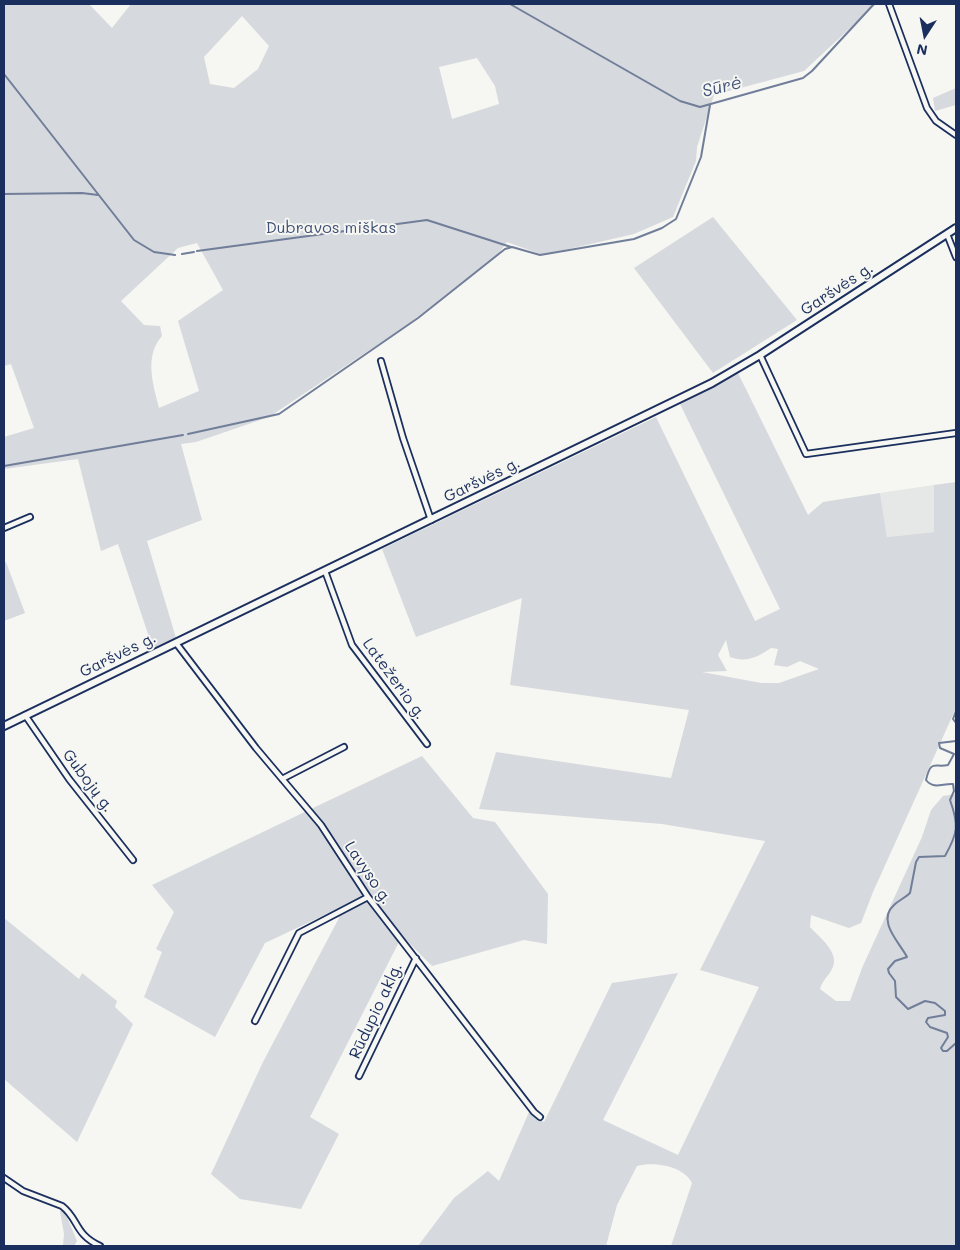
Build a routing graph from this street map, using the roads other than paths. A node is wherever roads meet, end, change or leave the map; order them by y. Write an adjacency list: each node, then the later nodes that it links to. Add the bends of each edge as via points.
1 (890, 4): 2 (street, via 927,108 936,121)
2 (956, 135)
3 (956, 228): 4 (main road, Garšvės g.)
4 (947, 234): 5 (street); 6 (main road, Garšvės g.)
5 (956, 257)
6 (760, 355): 8 (street, via 806,454); 10 (main road, Garšvės g., via 712,383)
7 (381, 361): 10 (street)
8 (956, 433)
9 (30, 517): 11 (street)
10 (431, 520): 12 (main road, Garšvės g.)
11 (4, 528)
12 (326, 571): 13 (main road, Garšvės g.); 16 (street, Latežerio g., via 352,645)
13 (176, 643): 14 (main road, Garšvės g.); 18 (street, Lavyso g.)
14 (25, 715): 15 (main road, Garšvės g.); 19 (street, Gubojų g., via 69,779)
15 (4, 726)
16 (426, 744)
17 (344, 748): 18 (street)
18 (282, 779): 20 (street, Lavyso g., via 321,825)
19 (133, 860)
20 (368, 897): 21 (street, Lavyso g.); 22 (street, via 300,934)
21 (416, 958): 23 (street, Rūdupio aklg.); 24 (street, Lavyso g.)
22 (255, 1021)
23 (359, 1076)
24 (540, 1117)
25 (4, 1178): 26 (street, via 23,1191 62,1206 83,1236)
26 (100, 1246)

